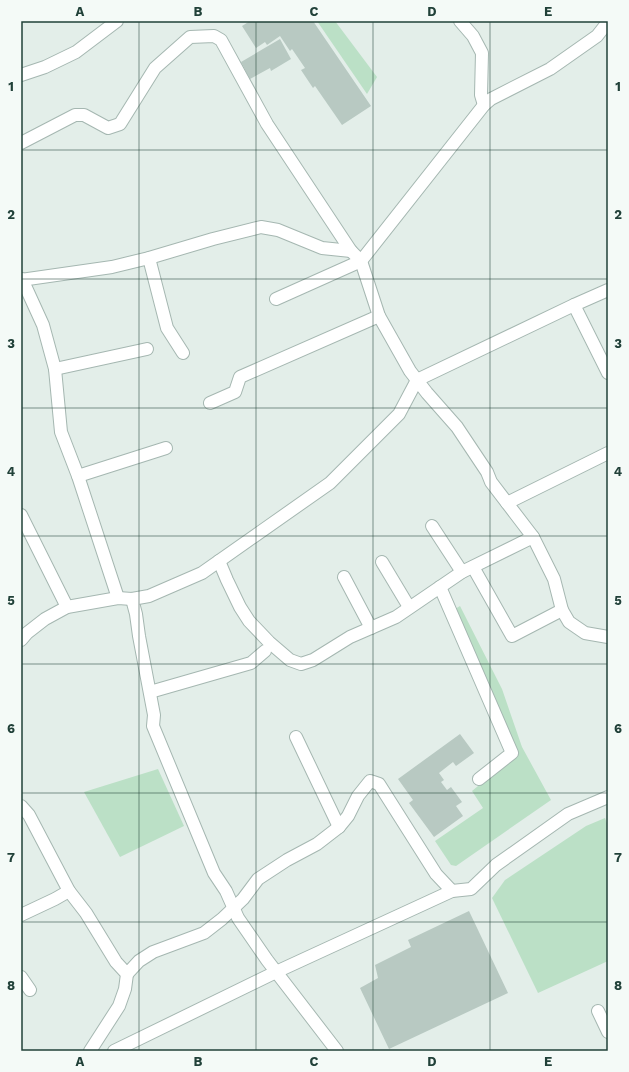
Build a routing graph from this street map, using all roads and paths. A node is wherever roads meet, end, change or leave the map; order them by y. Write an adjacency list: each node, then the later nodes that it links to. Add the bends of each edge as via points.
1 (117, 21): 4 (street, via 76,52)
2 (460, 21): 5 (street, via 473,36 482,53 481,95)
3 (608, 22): 5 (street, via 597,36 550,69)
4 (21, 75)
5 (484, 104): 9 (street)
6 (21, 142): 7 (street, via 75,116 84,115 108,128 120,124 155,68 190,37 214,36 221,40 267,124)
7 (351, 251): 8 (street, via 322,248 278,230 261,227); 9 (street)
8 (149, 258): 10 (street, via 112,267); 16 (street, via 167,328)
9 (361, 261): 12 (street); 14 (street)
10 (22, 280): 17 (street, via 42,325)
11 (608, 290): 13 (street)
12 (276, 299)
13 (574, 305): 18 (street); 19 (street)
14 (379, 316): 19 (street); 20 (street, via 240,378 235,392)
15 (147, 349): 17 (street)
16 (183, 354)
17 (55, 369): 23 (street, via 61,432)
18 (608, 373)
19 (417, 380): 24 (street, via 457,427); 28 (street, via 399,414 330,483)
20 (210, 403)
21 (166, 448): 23 (street)
22 (608, 453): 24 (street)
23 (78, 476): 33 (street)
24 (507, 503): 27 (street)
25 (21, 515): 35 (street)
26 (432, 526): 30 (street)
27 (533, 537): 30 (street); 37 (street, via 554,579)
28 (219, 561): 34 (street, via 202,573 149,596); 38 (street, via 249,621 290,660 301,664 313,660 350,637)
29 (382, 562): 36 (street)
30 (467, 570): 32 (street); 37 (street, via 512,636)
31 (344, 577): 38 (street)
32 (440, 587): 36 (street); 44 (street, via 512,753)
33 (118, 598): 34 (street); 35 (street)
34 (132, 599): 42 (street)
35 (67, 607): 40 (street, via 45,619)
36 (410, 608): 38 (street)
37 (562, 610): 39 (street, via 569,622 585,633)
38 (371, 628)
39 (608, 637)
40 (21, 640)
41 (265, 651): 42 (street, via 251,663)
42 (150, 692): 50 (street, via 154,726 158,737 214,873)
43 (296, 737): 47 (street)
44 (479, 779)
45 (608, 797): 49 (street, via 568,814 496,865 471,889)
46 (21, 806): 48 (street, via 29,815)
47 (339, 827): 49 (street, via 370,781 378,784 436,874); 50 (street, via 317,844 258,879)
48 (69, 891): 51 (street); 53 (street, via 86,913 116,962)
49 (452, 891): 52 (street)
50 (234, 908): 52 (street, via 238,918); 53 (street, via 204,933 153,952 139,961)
51 (21, 915)
52 (276, 972): 59 (street); 60 (street)
53 (127, 974): 58 (street, via 126,989 119,1006)
54 (21, 977): 55 (street)
55 (30, 990)
56 (598, 1011): 57 (street)
57 (608, 1032)
58 (90, 1051)
59 (114, 1051)
60 (337, 1051)

